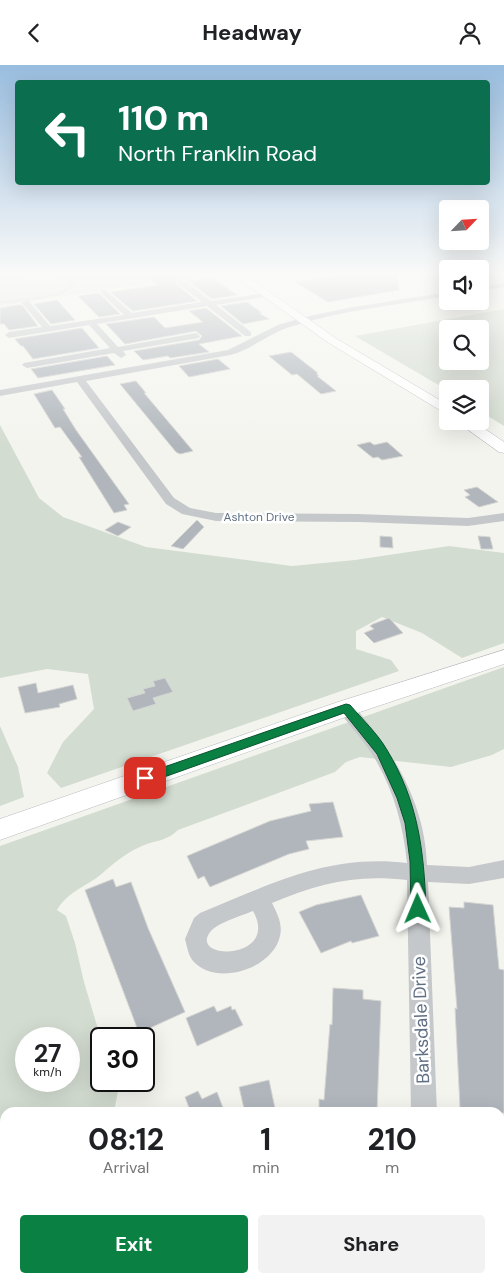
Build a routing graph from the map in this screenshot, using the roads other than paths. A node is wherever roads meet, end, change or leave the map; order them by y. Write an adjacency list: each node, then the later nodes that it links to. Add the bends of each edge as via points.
1 (36, 331): 8 (street)
2 (99, 331): 10 (street)
3 (244, 331): 7 (street)
4 (273, 331): 12 (street, via 238,350)
5 (327, 331): 16 (main road)
6 (331, 331): 15 (main road)
7 (248, 334)
8 (9, 335)
9 (196, 336): 10 (street)
10 (116, 350): 11 (street); 12 (street)
11 (27, 365)
12 (133, 368): 13 (street)
13 (80, 379): 14 (street); 21 (street, Ashton Drive, via 170,501 186,511 216,517 459,522)
14 (0, 393)
15 (439, 393)
16 (439, 405)
17 (489, 426): 19 (main road)
18 (476, 430): 20 (main road)
19 (504, 436)
20 (504, 449)
21 (504, 517)
22 (504, 657): 23 (main road)
23 (346, 708): 24 (main road); 26 (street, Barksdale Drive, via 372,737 396,778 411,823)
24 (0, 830)
25 (504, 869): 26 (street, via 466,876)
26 (418, 872): 27 (street, via 372,869 331,873); 28 (street, Barksdale Drive)
27 (258, 899)
28 (424, 1107)

